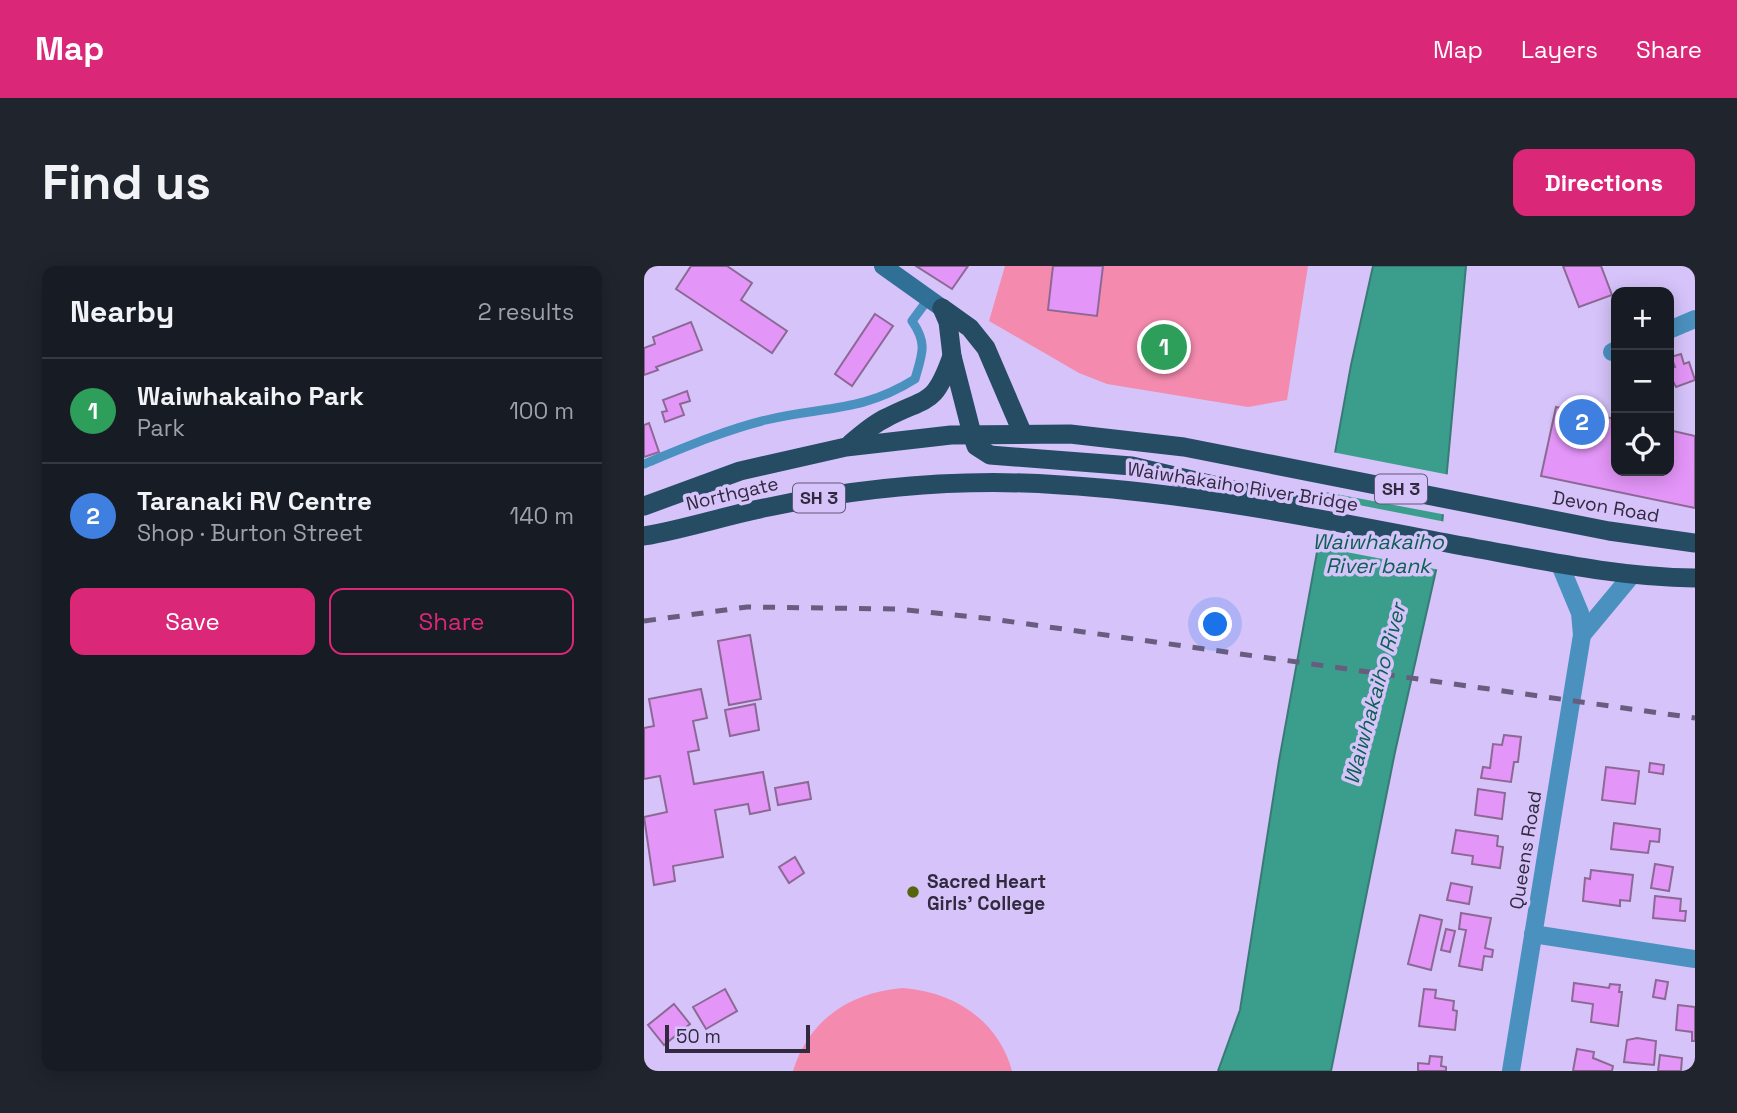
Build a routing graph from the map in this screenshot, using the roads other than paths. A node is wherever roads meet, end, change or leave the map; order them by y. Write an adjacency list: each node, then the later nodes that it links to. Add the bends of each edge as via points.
1 (883, 266): 2 (main road)
2 (935, 303): 5 (highway, via 950,331); 6 (highway, via 970,328 986,348); 9 (lane, via 912,321 922,336 923,353 915,379 891,394 867,404 765,420)
3 (1695, 319): 4 (street)
4 (1674, 328)
5 (952, 356): 7 (highway); 8 (highway, via 931,397 886,418)
6 (1022, 432): 7 (highway, Waiwhakaiho River Bridge / SH 3); 13 (highway, Waiwhakaiho River Bridge / SH 3, via 1125,438)
7 (972, 434): 8 (highway, Northgate / SH 3); 12 (highway, via 976,446 1002,457 1132,466)
8 (846, 447): 11 (highway, Northgate / SH 3, via 740,471)
9 (644, 464)
10 (998, 484): 12 (highway, Waiwhakaiho River Bridge / SH 3, via 1117,489); 14 (highway, Northgate / SH 3, via 827,496)
11 (644, 506)
12 (1285, 509): 16 (highway)
13 (1510, 510): 15 (highway, Devon Road / SH 3)
14 (644, 536)
15 (1695, 543)
16 (1560, 565): 17 (highway); 19 (street, Queens Road, via 1580,613)
17 (1632, 575): 18 (highway); 19 (street)
18 (1695, 578)
19 (1582, 635): 20 (street, Queens Road)
20 (1533, 934): 21 (street); 22 (street, Queens Road)
21 (1695, 958)
22 (1511, 1071)

